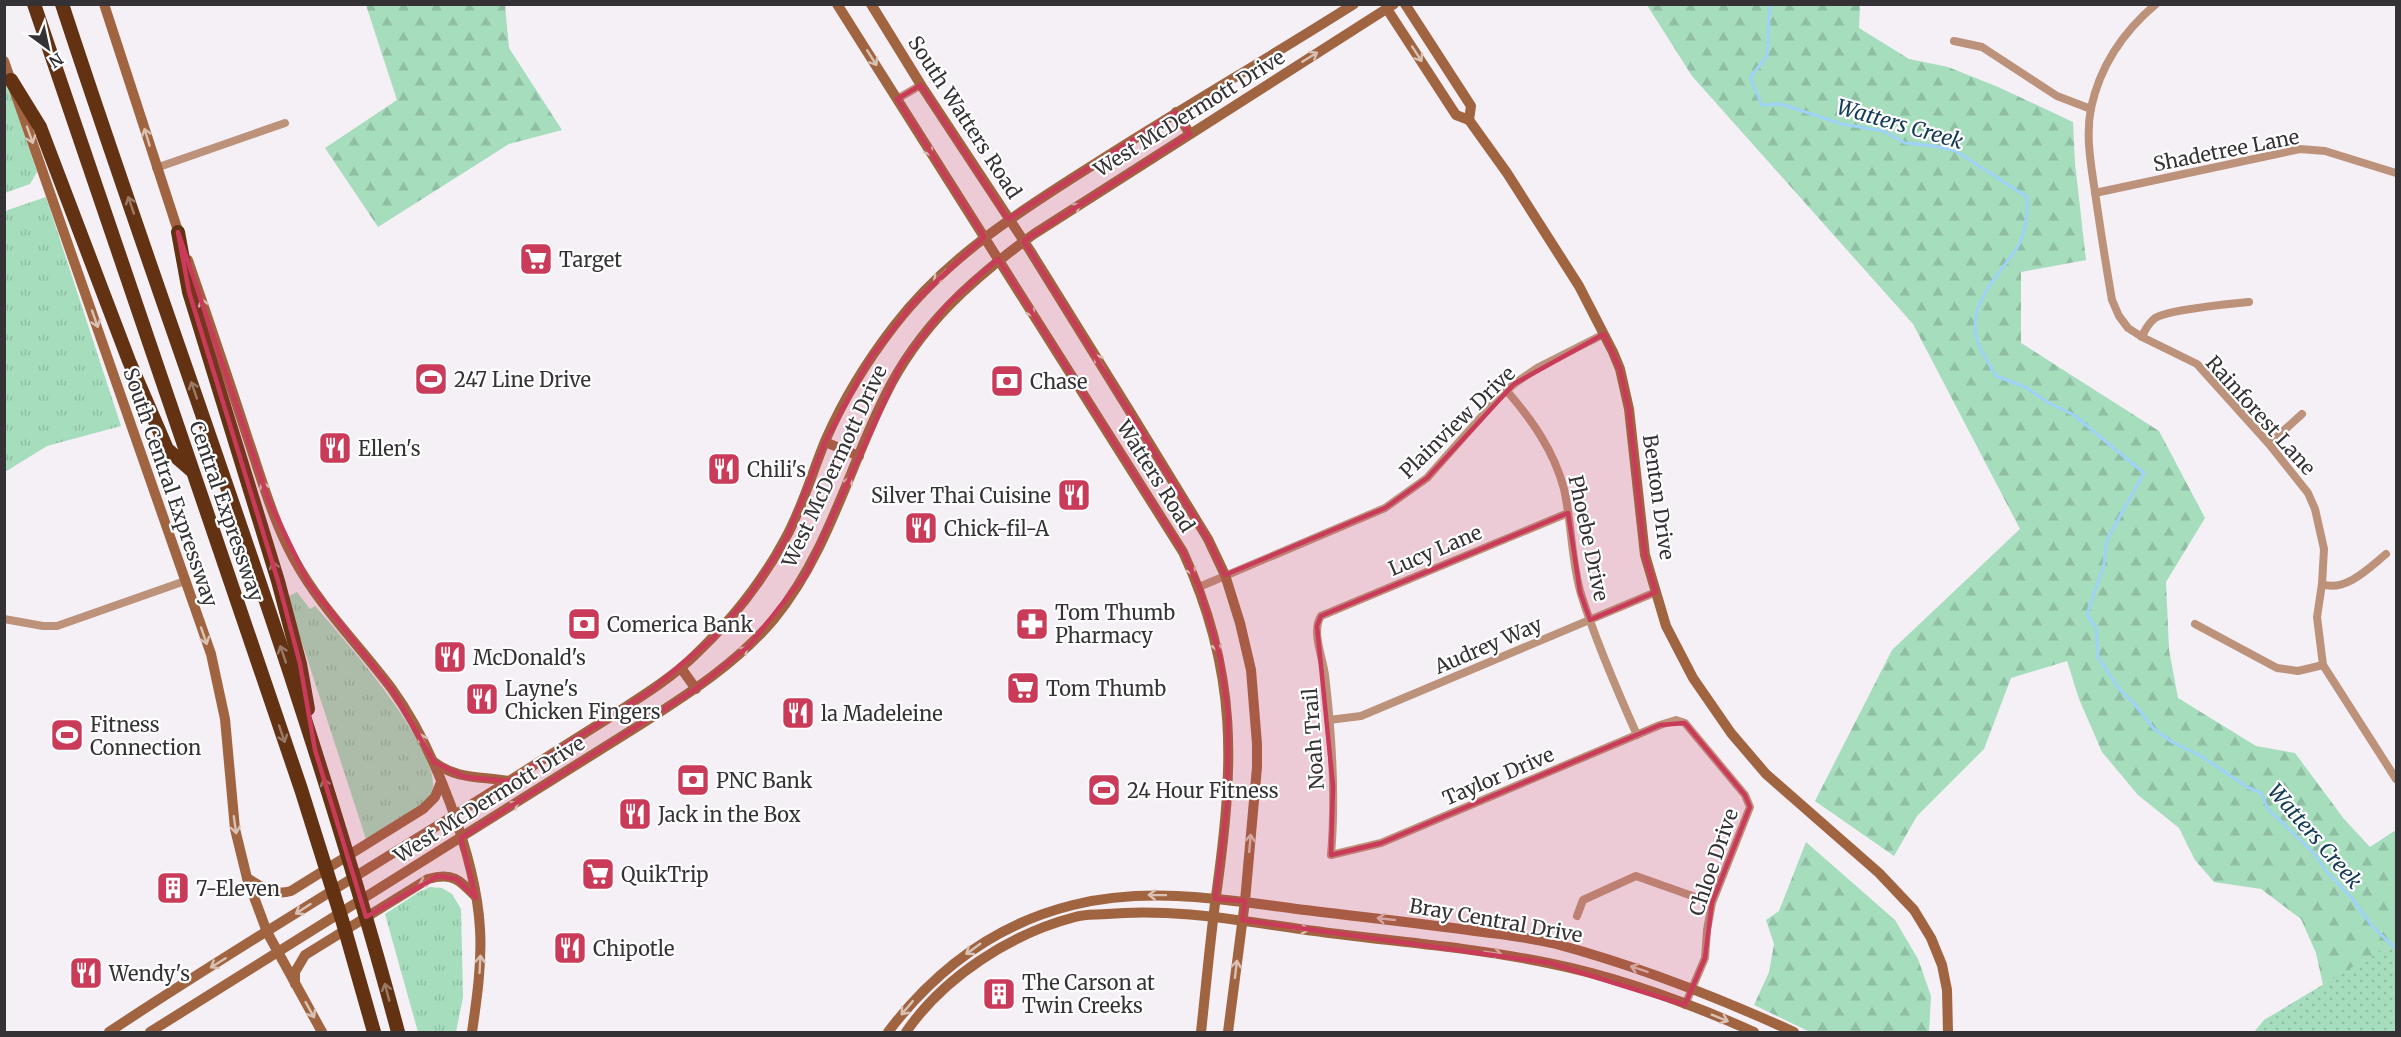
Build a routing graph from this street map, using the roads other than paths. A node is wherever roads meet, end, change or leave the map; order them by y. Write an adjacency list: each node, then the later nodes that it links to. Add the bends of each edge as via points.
1 (34, 4): 36 (highway, Central Expressway)
2 (62, 4): 54 (highway, Central Expressway, one-way to 2)
3 (104, 4): 20 (main road, one-way to 3)
4 (837, 4): 14 (main road, Watters Road, one-way to 14)
5 (872, 4): 13 (main road, South Watters Road)
6 (1354, 4): 16 (main road, West McDermott Drive)
7 (1405, 4): 17 (main road, Benton Drive, via 1470,106)
8 (2156, 4): 15 (street, Rainforest Lane, via 2116,47)
9 (1389, 6): 17 (main road, Benton Drive, one-way to 17, via 1456,115); 19 (main road, West McDermott Drive, one-way to 9)
10 (1954, 41): 15 (street, via 1982,47 2057,96)
11 (4, 62): 12 (main road, South Central Expressway)
12 (11, 80): 36 (highway, via 40,127 129,361 167,449); 40 (main road, South Central Expressway, one-way to 40)
13 (921, 85): 14 (street); 23 (main road, South Watters Road)
14 (897, 99): 25 (main road, Watters Road, one-way to 25)
15 (2091, 109): 22 (street, Rainforest Lane, via 2090,160)
16 (1176, 112): 19 (main road); 23 (main road, West McDermott Drive)
17 (1469, 120): 29 (main road, Benton Drive, via 1572,276)
18 (285, 123): 20 (street)
19 (1190, 134): 26 (main road, West McDermott Drive, one-way to 19)
20 (156, 168): 24 (main road)
21 (2397, 173): 22 (street, Shadetree Lane, via 2325,151 2300,149)
22 (2095, 193): 30 (street, Rainforest Lane, via 2112,300 2128,328)
23 (1009, 219): 25 (main road, West McDermott Drive); 26 (main road, Watters Road)
24 (178, 232): 54 (highway, one-way to 24, via 298,654 189,292); 55 (main road, one-way to 24, via 393,691 327,611 293,558 269,501)
25 (984, 237): 27 (main road, Watters Road); 33 (main road, West McDermott Drive, one-way to 33, via 934,281 897,321 846,396)
26 (1024, 241): 27 (main road, West McDermott Drive); 39 (main road, Watters Road, one-way to 26, via 1208,539)
27 (998, 260): 35 (main road, West McDermott Drive, via 947,305 920,338 884,397); 42 (main road, Watters Road, one-way to 42, via 1183,552)
28 (2249, 302): 30 (street, via 2216,304 2158,316)
29 (1604, 334): 31 (street, Plainview Drive, via 1537,368); 43 (main road, Benton Drive, via 1620,369 1629,409 1645,555)
30 (2142, 337): 34 (street, Rainforest Lane, via 2197,364)
31 (1507, 391): 37 (street, Phoebe Drive, via 1530,419 1553,458); 39 (street, Plainview Drive, via 1427,478 1385,508)
32 (2302, 414): 34 (street)
33 (825, 442): 35 (main road); 49 (main road, West McDermott Drive, via 786,539 751,593)
34 (2269, 444): 41 (street, Rainforest Lane, via 2308,493 2315,510 2324,549)
35 (859, 456): 50 (main road, West McDermott Drive, one-way to 35, via 749,646 791,597 826,535)
36 (193, 472): 80 (highway, Central Expressway, one-way to 80, via 317,839)
37 (1568, 513): 45 (street, Lucy Lane, via 1329,612); 46 (street, Phoebe Drive, via 1580,592)
38 (2386, 554): 41 (street, via 2347,583 2328,587)
39 (1225, 575): 42 (street, Plainview Drive); 66 (main road, Watters Road, one-way to 39, via 1257,767 1256,717 1251,670)
40 (185, 581): 44 (street, via 59,625); 62 (main road, South Central Expressway, one-way to 62, via 219,688 229,746 235,829)
41 (2322, 584): 48 (street, Rainforest Lane, via 2317,617)
42 (1199, 587): 64 (main road, Watters Road, one-way to 64, via 1220,657 1228,712 1227,805)
43 (1656, 592): 46 (street, Audrey Way); 89 (main road, Benton Drive, via 1666,626 1693,678 1742,746 1785,792 1879,873 1914,910 1942,965)
44 (4, 619)
45 (1318, 621): 51 (street, Noah Trail)
46 (1590, 621): 51 (street, Audrey Way, via 1360,716); 53 (street, Phoebe Drive)
47 (2195, 624): 48 (street, via 2277,668 2298,671)
48 (2323, 665): 56 (street, Rainforest Lane)
49 (681, 668): 50 (main road); 57 (main road, West McDermott Drive)
50 (696, 689): 60 (main road, West McDermott Drive, one-way to 50)
51 (1329, 720): 61 (street, Noah Trail)
52 (1676, 720): 53 (street, Taylor Drive); 67 (street, Chloe Drive, via 1691,728 1746,795 1750,807)
53 (1636, 735): 61 (street, Taylor Drive, via 1381,843)
54 (315, 750): 81 (highway, Central Expressway, one-way to 54)
55 (434, 762): 57 (main road, via 465,777); 58 (main road)
56 (2397, 779)
57 (509, 781): 59 (main road, West McDermott Drive)
58 (441, 782): 59 (main road); 62 (main road, via 435,797 423,809 291,891 270,892)
59 (453, 816): 60 (main road); 72 (main road, West McDermott Drive, one-way to 72)
60 (461, 838): 63 (main road); 73 (main road, West McDermott Drive)
61 (1332, 855)
62 (247, 878): 72 (main road, South Central Expressway)
63 (476, 898): 74 (main road, one-way to 74, via 464,884 448,876 428,879 305,955 295,972); 82 (main road, one-way to 63, via 480,950)
64 (1215, 899): 65 (main road, Bray Central Drive, one-way to 65, via 1160,895); 66 (main road, Bray Central Drive); 69 (main road, Watters Road)
65 (1098, 900): 71 (main road, via 1087,911 1054,920); 83 (main road, Bray Central Drive, one-way to 83, via 1022,922 978,945 927,986)
66 (1245, 901): 70 (main road, Watters Road); 75 (main road, Bray Central Drive, one-way to 66, via 1554,944)
67 (1712, 903): 68 (street, via 1636,876 1583,900); 75 (street, Chloe Drive, via 1705,958)
68 (1577, 916)
69 (1214, 918): 70 (main road, Bray Central Drive); 71 (main road, Bray Central Drive, via 1135,911 1077,916); 85 (main road, Watters Road)
70 (1242, 920): 76 (main road, Bray Central Drive, one-way to 76, via 1550,963); 86 (main road, Watters Road, one-way to 70)
71 (1046, 927): 84 (main road, via 986,957 934,998)
72 (267, 932): 73 (main road, South Central Expressway); 77 (main road, West McDermott Drive, one-way to 77)
73 (277, 951): 74 (main road, South Central Expressway); 78 (main road, West McDermott Drive)
74 (295, 984): 79 (main road, South Central Expressway, one-way to 79)
75 (1694, 989): 76 (street, Chloe Drive); 88 (main road, Bray Central Drive)
76 (1685, 1005): 87 (main road, Bray Central Drive, one-way to 87)
77 (109, 1032)
78 (150, 1032)
79 (322, 1032)
80 (374, 1032)
81 (398, 1032)
82 (472, 1032)
83 (888, 1032)
84 (906, 1032)
85 (1200, 1032)
86 (1228, 1032)
87 (1754, 1032)
88 (1794, 1032)
89 (1948, 1032)

